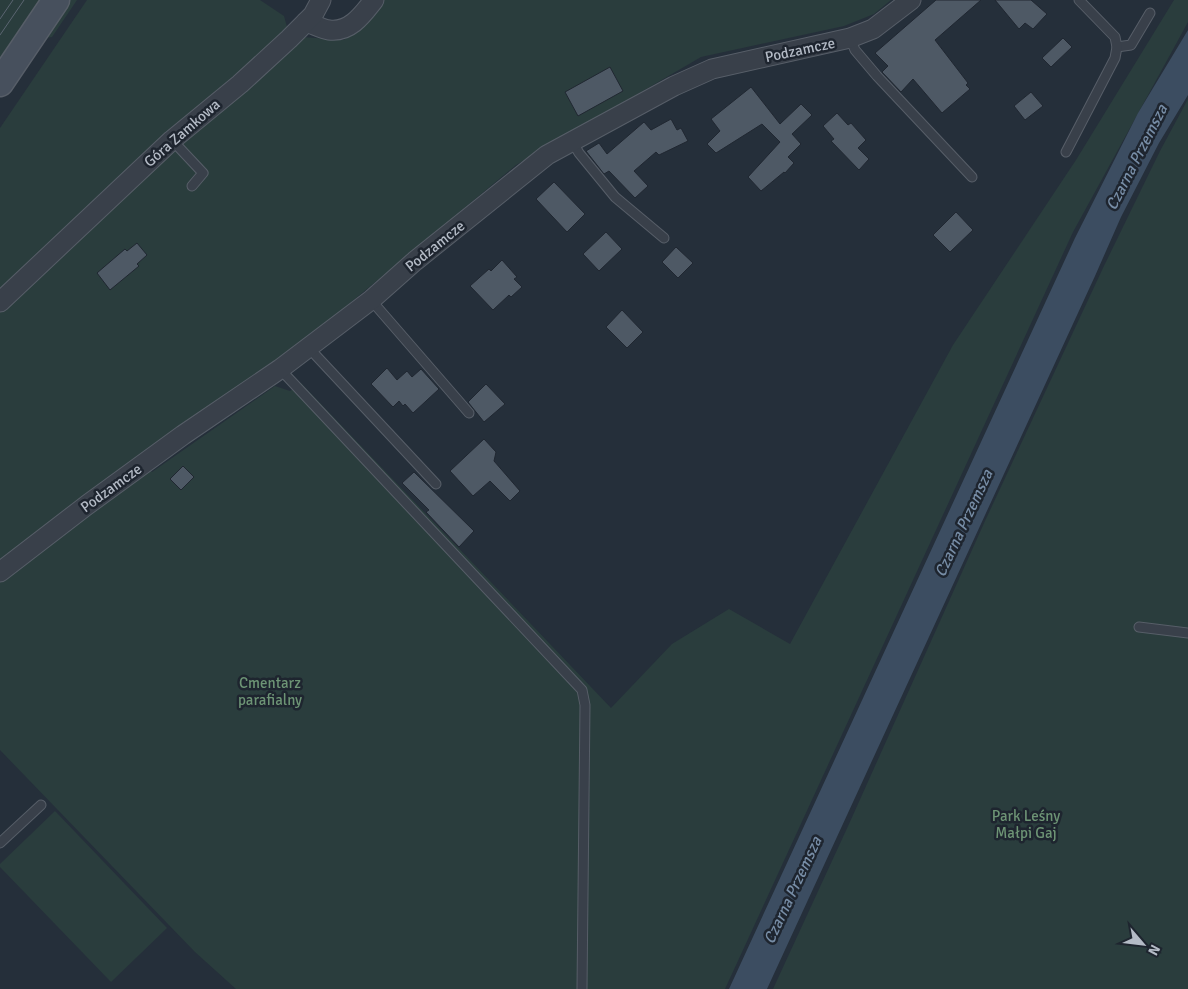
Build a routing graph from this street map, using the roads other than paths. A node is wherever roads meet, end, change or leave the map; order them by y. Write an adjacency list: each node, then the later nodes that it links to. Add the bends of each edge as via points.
1 (56, 0): 10 (main road)
2 (321, 0): 7 (street, Góra Zamkowa)
3 (374, 0): 7 (street, via 348,28 330,30)
4 (911, 0): 8 (street, Podzamcze, via 873,29)
5 (1079, 0): 9 (lane, via 1114,37)
6 (1150, 13): 9 (lane, via 1131,45)
7 (306, 22): 11 (street, Góra Zamkowa, via 240,84)
8 (850, 38): 12 (street, Podzamcze, via 712,69); 14 (lane, via 877,76)
9 (1117, 47): 13 (lane, via 1115,58)
10 (0, 83)
11 (172, 140): 15 (lane, via 203,174); 18 (street, Góra Zamkowa)
12 (572, 141): 16 (lane, via 614,196); 17 (street, Podzamcze, via 519,176)
13 (1066, 152)
14 (972, 177)
15 (192, 186)
16 (664, 238)
17 (371, 300): 19 (street, Podzamcze); 21 (lane)
18 (0, 302)
19 (308, 348): 20 (street, Podzamcze); 22 (lane)
20 (280, 370): 23 (street, Podzamcze, via 175,441); 28 (lane, via 582,690 585,705)
21 (469, 413)
22 (436, 484)
23 (0, 572)
24 (1139, 627): 25 (lane)
25 (1188, 633)
26 (41, 805): 27 (lane)
27 (0, 843)
28 (582, 989)

